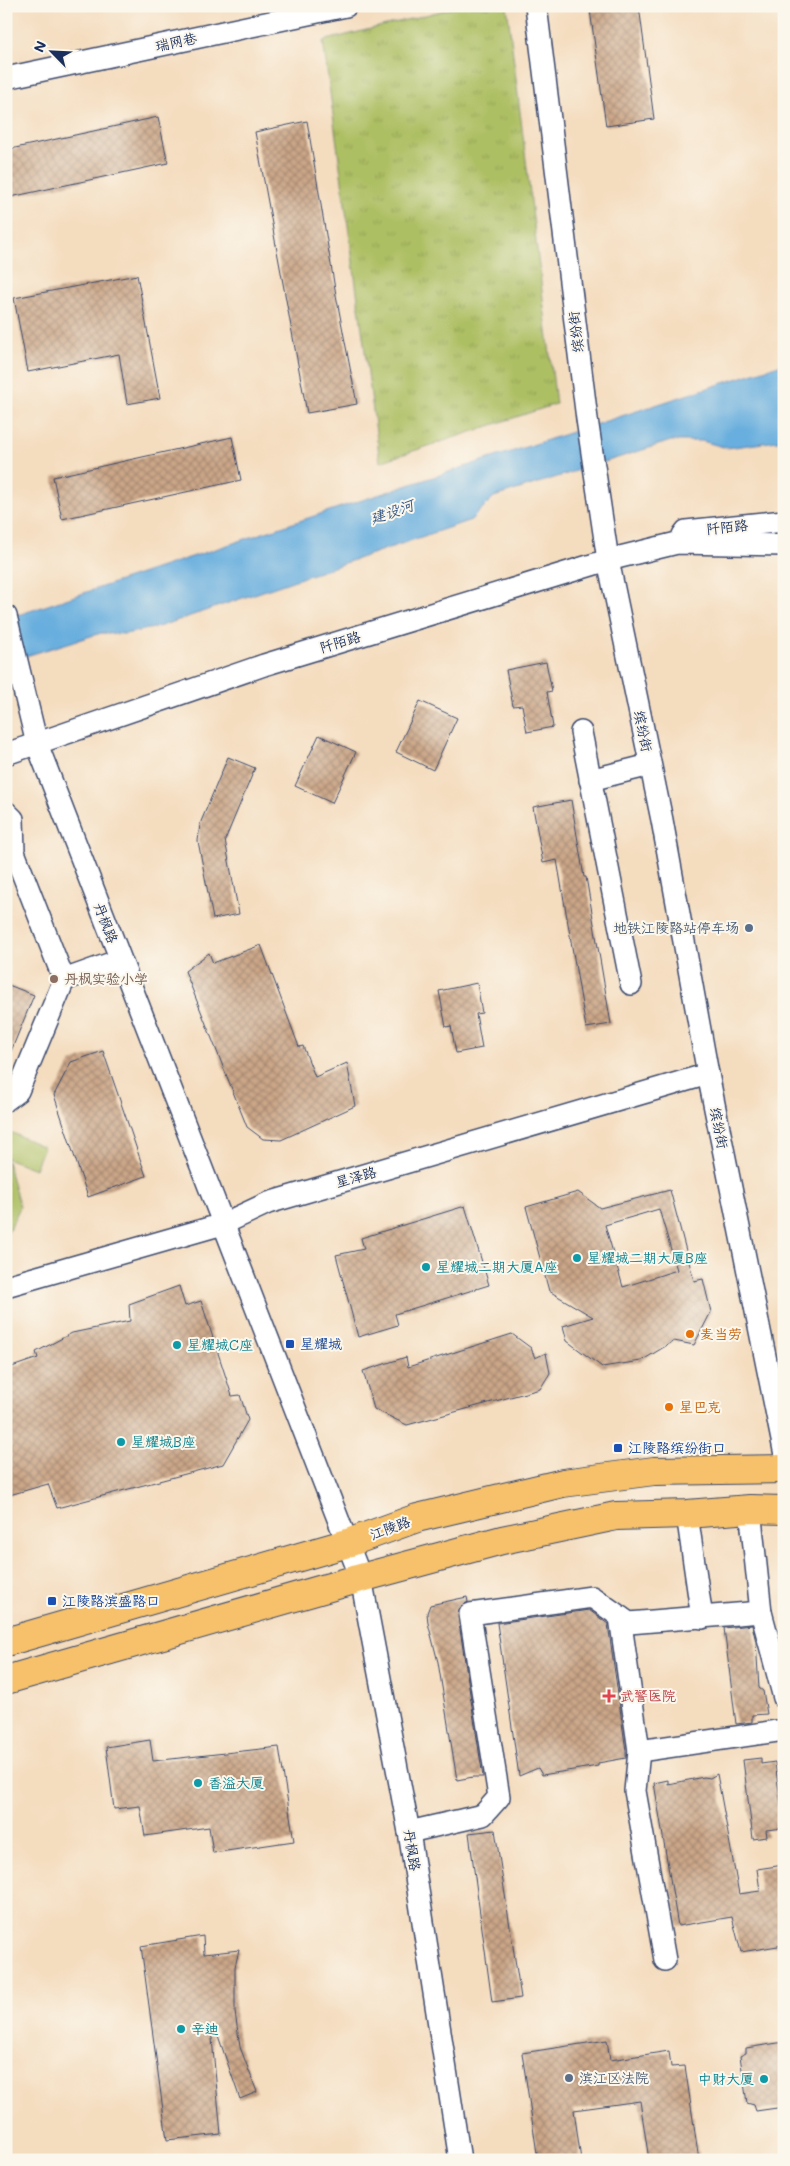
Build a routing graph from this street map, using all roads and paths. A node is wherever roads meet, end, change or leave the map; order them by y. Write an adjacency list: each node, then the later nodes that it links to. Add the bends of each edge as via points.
1 (346, 6): 3 (street, 瑞网巷)
2 (536, 6): 7 (street, 缤纷街, via 587,419)
3 (6, 78)
4 (784, 521): 5 (street, 阡陌路, via 686,531)
5 (677, 543): 6 (street, 阡陌路); 7 (street, 阡陌路)
6 (784, 545)
7 (608, 560): 10 (street, 阡陌路, via 264,665); 12 (street, 缤纷街)
8 (6, 616): 10 (street, 丹枫路)
9 (581, 732): 13 (street)
10 (37, 744): 11 (street, 阡陌路); 15 (street, 丹枫路)
11 (6, 754)
12 (650, 765): 13 (street); 18 (street, 缤纷街)
13 (590, 780): 17 (street)
14 (6, 812): 16 (street, via 14,819 14,852)
15 (120, 960): 16 (street); 20 (street, 丹枫路)
16 (64, 980): 19 (street, via 18,1091)
17 (631, 984)
18 (708, 1074): 20 (street, 星泽路, via 268,1203); 22 (street, 缤纷街)
19 (6, 1100)
20 (223, 1224): 21 (street, 星泽路); 27 (street, 丹枫路)
21 (6, 1286)
22 (784, 1450)
23 (784, 1469): 27 (main road, 江陵路, via 654,1471 563,1483 417,1518)
24 (750, 1508): 25 (main road); 26 (main road); 31 (street)
25 (784, 1510)
26 (687, 1514): 28 (main road, via 616,1516 502,1540); 30 (street)
27 (348, 1544): 28 (street, 丹枫路); 32 (main road, 江陵路)
28 (361, 1578): 33 (main road); 37 (street, 丹枫路)
29 (620, 1617): 30 (street, via 629,1623); 36 (street); 37 (street, via 592,1597 470,1614 499,1797 483,1815)
30 (702, 1618): 31 (street)
31 (770, 1624): 34 (street)
32 (6, 1642)
33 (6, 1680)
34 (784, 1698)
35 (784, 1730): 36 (street)
36 (639, 1751): 38 (street, via 635,1791)
37 (409, 1832): 39 (street, 丹枫路)
38 (665, 1960)
39 (460, 2160)

